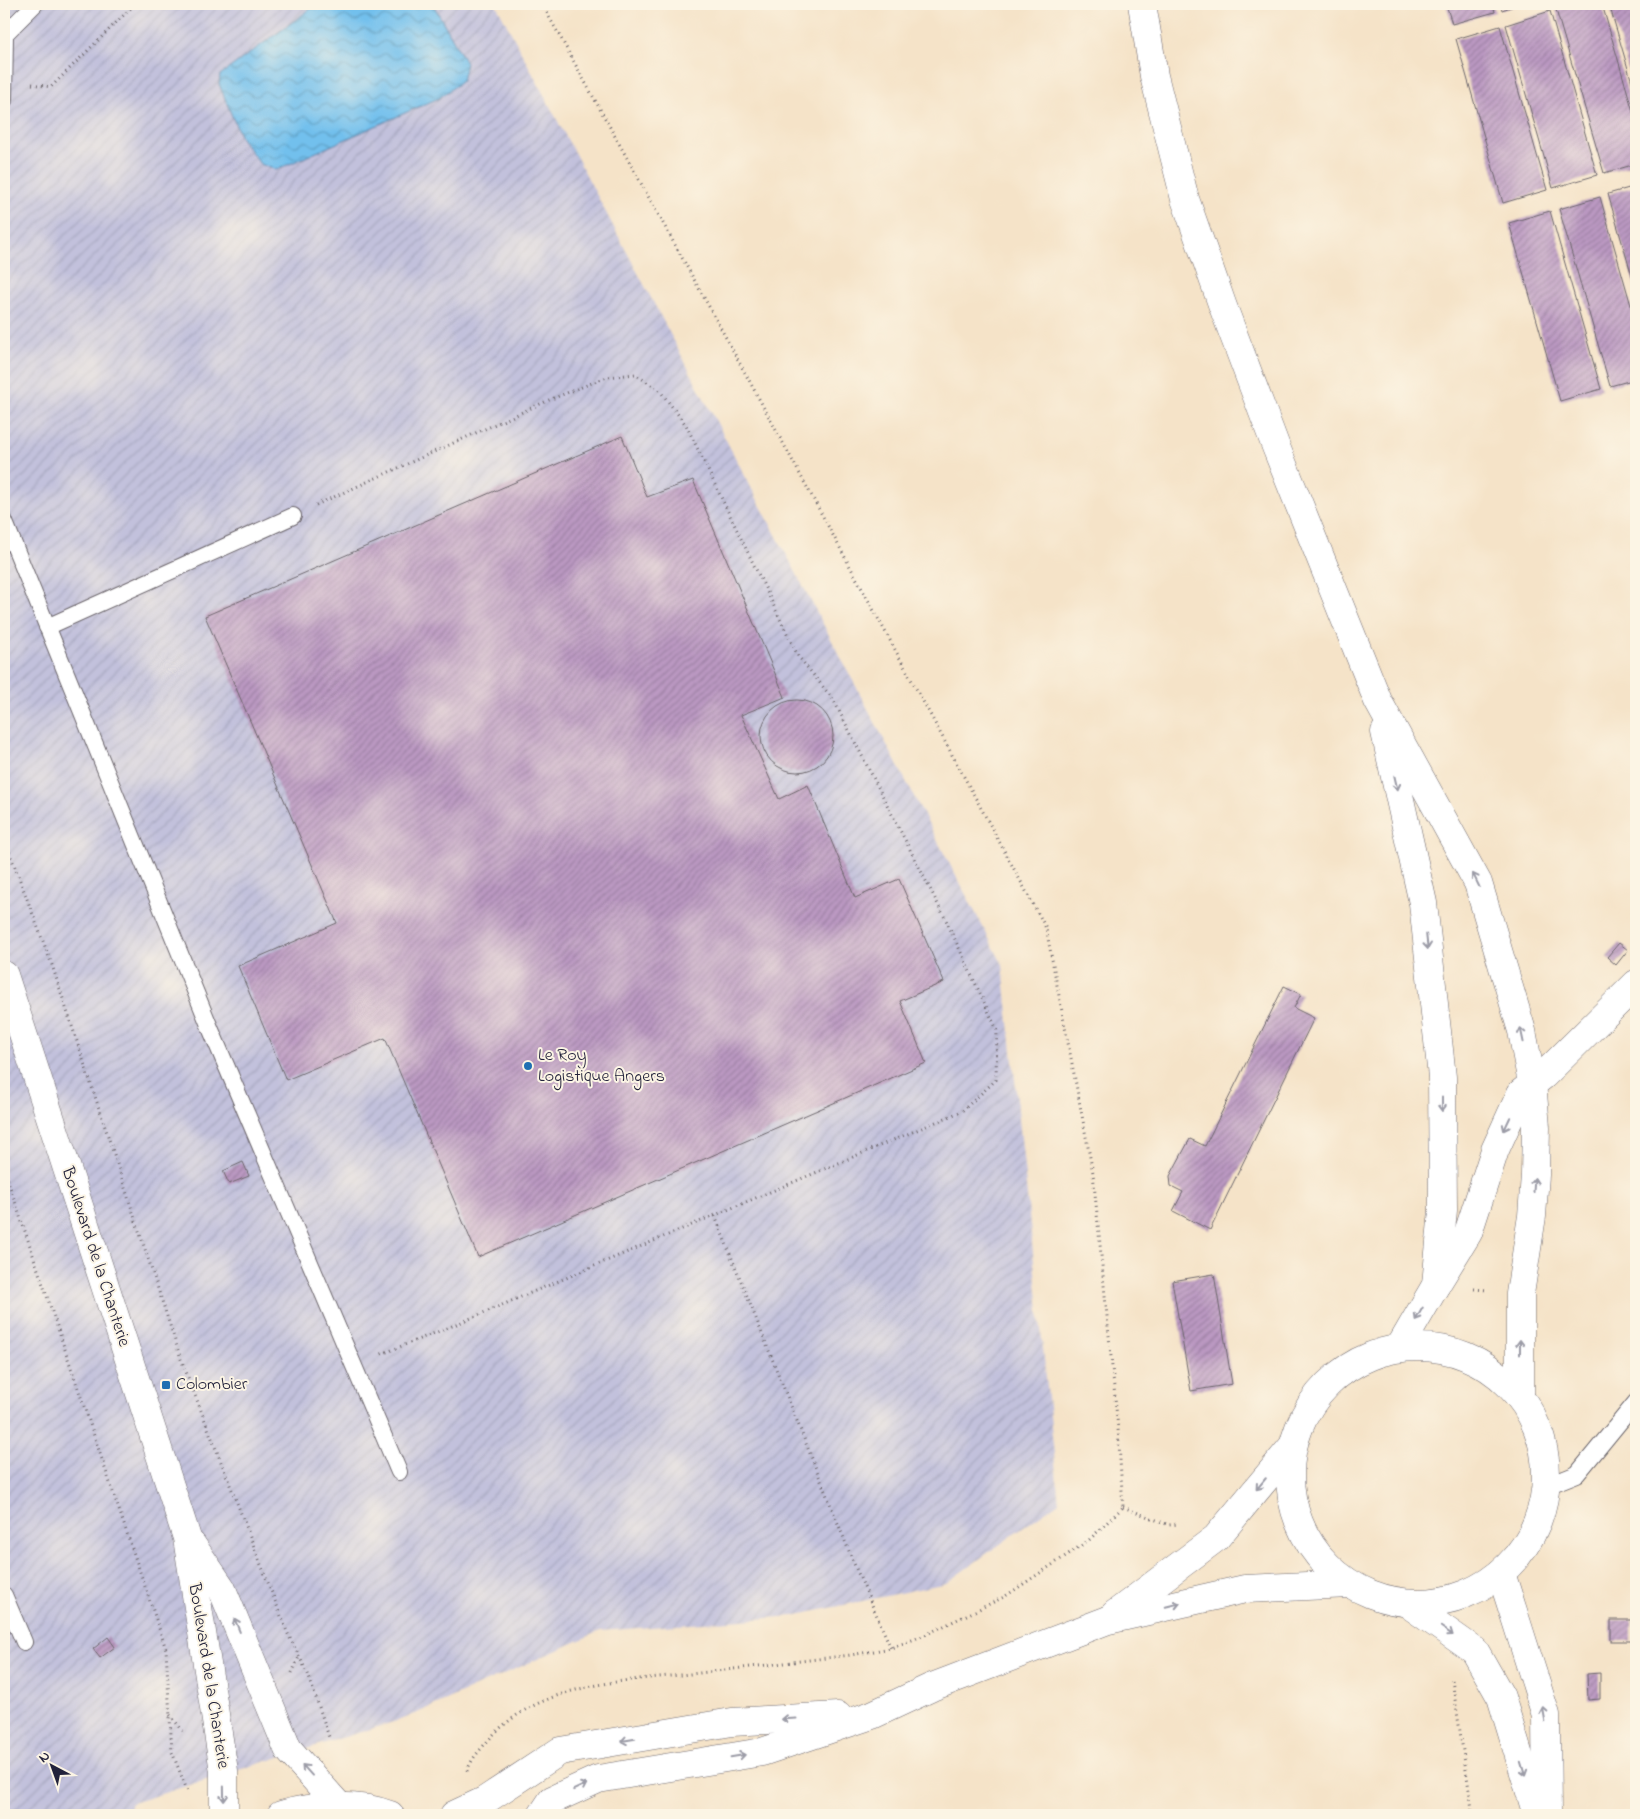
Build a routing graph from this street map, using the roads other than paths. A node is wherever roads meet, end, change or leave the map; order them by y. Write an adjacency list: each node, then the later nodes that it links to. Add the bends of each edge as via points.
1 (35, 4): 3 (lane, via 5,34)
2 (1142, 4): 8 (street, via 1154,76 1185,199 1276,447)
3 (5, 81): 4 (lane)
4 (4, 100)
5 (293, 516): 7 (lane)
6 (4, 520): 7 (lane)
7 (47, 627): 17 (lane, via 212,1030)
8 (1378, 701): 11 (street, one-way to 8, via 1522,1030 1478,883); 12 (street, one-way to 12, via 1423,903 1442,1077 1443,1210)
9 (4, 975): 19 (street, Boulevard de la Chanterie)
10 (1636, 984): 11 (street)
11 (1532, 1083): 12 (street, one-way to 12, via 1521,1093 1495,1150 1468,1233); 14 (street, one-way to 11, via 1520,1294 1535,1175 1536,1127)
12 (1436, 1285): 13 (street, one-way to 13)
13 (1400, 1348): 14 (street, via 1434,1347 1466,1355 1496,1372); 16 (street, via 1362,1359 1331,1381 1307,1411)
14 (1520, 1396): 18 (street, via 1536,1423 1543,1446)
15 (1636, 1402): 18 (lane, via 1577,1474)
16 (1292, 1447): 21 (street, via 1290,1487 1299,1524 1320,1558); 24 (street, one-way to 24, via 1216,1538)
17 (399, 1472)
18 (1547, 1486): 20 (street, via 1539,1518 1524,1548)
19 (187, 1538): 27 (street, Boulevard de la Chanterie, one-way to 19, via 288,1749 222,1589); 28 (street, Boulevard de la Chanterie, one-way to 28, via 224,1771)
20 (1501, 1573): 23 (street, via 1473,1591 1440,1602); 34 (street, one-way to 20, via 1546,1715)
21 (1349, 1584): 23 (street, via 1377,1597); 24 (street, one-way to 21, via 1245,1589)
22 (4, 1595): 25 (lane)
23 (1407, 1603): 33 (street, one-way to 33, via 1475,1651 1501,1698)
24 (1108, 1620): 26 (street, via 932,1688)
25 (24, 1642)
26 (872, 1715): 31 (street, one-way to 31, via 732,1722 560,1751 484,1801); 32 (street, one-way to 26, via 552,1800 598,1779 762,1752)
27 (339, 1806): 29 (street, via 315,1807); 30 (street)
28 (224, 1815)
29 (282, 1815)
30 (390, 1815)
31 (454, 1815)
32 (542, 1815)
33 (1538, 1815)
34 (1547, 1815)

